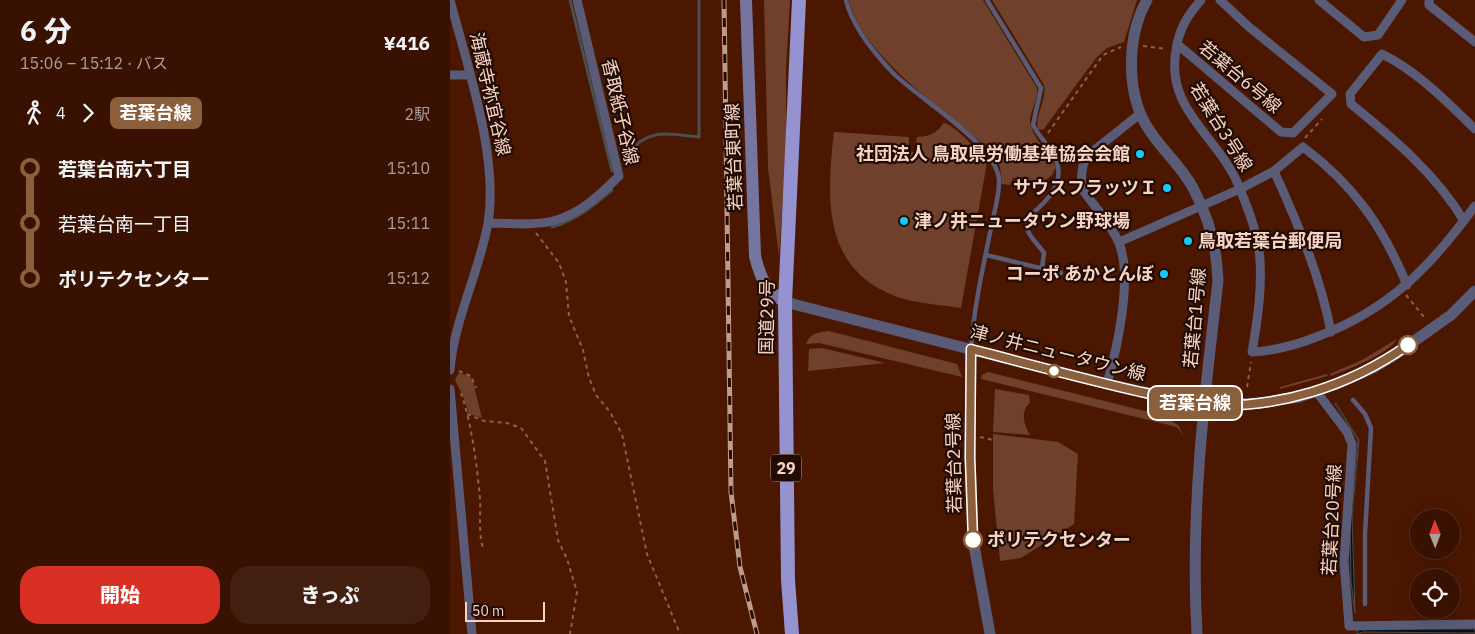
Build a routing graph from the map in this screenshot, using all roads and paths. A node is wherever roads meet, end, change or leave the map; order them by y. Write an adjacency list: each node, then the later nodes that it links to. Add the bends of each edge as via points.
1 (450, 0): 18 (street, 海蔵寺祢宜谷線)
2 (577, 0): 27 (street, 香取紙子谷線, via 619,176 571,215 552,222)
3 (746, 0): 35 (main road, 若葉台東町線, via 755,256 766,286)
4 (799, 0): 35 (highway, 国道29号 / 29)
5 (846, 0): 30 (lane, via 848,10 863,35 893,73 981,146 996,166 998,187)
6 (988, 0): 21 (lane, via 1041,88 1033,125)
7 (1148, 0): 19 (street, 若葉台1号線, via 1134,38 1132,55)
8 (1201, 0): 16 (street, 若葉台3号線, via 1181,28)
9 (1220, 0): 16 (street, 若葉台6号線, via 1332,94 1293,133 1281,132)
10 (1319, 0): 11 (street, via 1364,37 1378,35)
11 (1402, 0)
12 (1429, 0): 13 (street, via 1429,5)
13 (1475, 42)
14 (1141, 45): 16 (path)
15 (1126, 46): 21 (path, via 1103,55)
16 (1176, 47): 23 (street, 若葉台3号線, via 1173,66 1180,100 1232,170)
17 (450, 75): 18 (street)
18 (470, 75): 28 (street, 海蔵寺祢宜谷線, via 490,165)
19 (1141, 113): 24 (street, 若葉台1号線, via 1146,126 1194,188); 29 (street, via 1084,161 1082,189)
20 (1475, 129): 26 (street, via 1442,98 1382,54 1350,94 1350,104 1412,156 1454,204)
21 (1044, 142): 31 (lane, via 1057,162 1057,182 1048,200 1028,217 1026,223 1027,231 1044,253)
22 (1274, 171): 23 (street); 33 (street, via 1303,148 1326,165 1353,192 1391,248); 37 (street, via 1304,237 1325,300)
23 (1240, 189): 24 (street, 若葉台3号線); 40 (street, 若葉台3号線, via 1255,230 1260,260)
24 (1202, 206): 29 (street, 若葉台3号線); 48 (street, 若葉台1号線, via 1218,252 1218,281)
25 (1475, 206): 26 (street)
26 (1464, 221): 33 (street, via 1431,262)
27 (531, 222): 28 (street, 香取紙子谷線); 56 (path, via 559,263 566,282 569,316 583,350 589,378 596,395 622,434 647,554)
28 (488, 223): 38 (street, 海蔵寺祢宜谷線)
29 (1118, 242): 42 (street, via 1123,257 1123,295 1116,351)
30 (986, 255): 31 (lane); 39 (lane)
31 (1042, 268): 32 (lane)
32 (1061, 273)
33 (1404, 287): 36 (path); 37 (street, via 1380,306)
34 (1473, 297): 46 (street, 津ノ井ニュータウン線, via 1445,320 1373,368)
35 (785, 302): 39 (street, 津ノ井ニュータウン線); 57 (highway, 国道29号 / 29, via 788,580)
36 (1424, 317)
37 (1331, 332): 40 (street, via 1302,342)
38 (452, 338): 41 (street, 海蔵寺祢宜谷線)
39 (971, 349): 42 (street, 津ノ井ニュータウン線); 58 (street, 若葉台2号線, via 973,540)
40 (1252, 352): 43 (path)
41 (452, 373): 44 (path, via 459,371 471,376)
42 (1107, 384): 48 (street, 津ノ井ニュータウン線)
43 (1247, 387)
44 (476, 388)
45 (454, 389): 49 (path); 54 (street)
46 (1316, 391): 48 (street, 津ノ井ニュータウン線, via 1260,403); 53 (street, 若葉台20号線, via 1352,444 1344,562)
47 (1353, 400): 51 (lane, via 1369,420 1372,434 1365,534)
48 (1203, 405): 59 (street, 若葉台1号線, via 1194,538)
49 (467, 414): 50 (path, via 480,500 479,530); 55 (path, via 484,421 507,422 521,428 545,461 558,540 578,598)
50 (483, 548)
51 (1365, 604)
52 (1475, 624): 53 (street, 若葉台20号線)
53 (1349, 630)
54 (472, 634)
55 (570, 634)
56 (680, 634)
57 (792, 634)
58 (990, 634)
59 (1197, 634)

